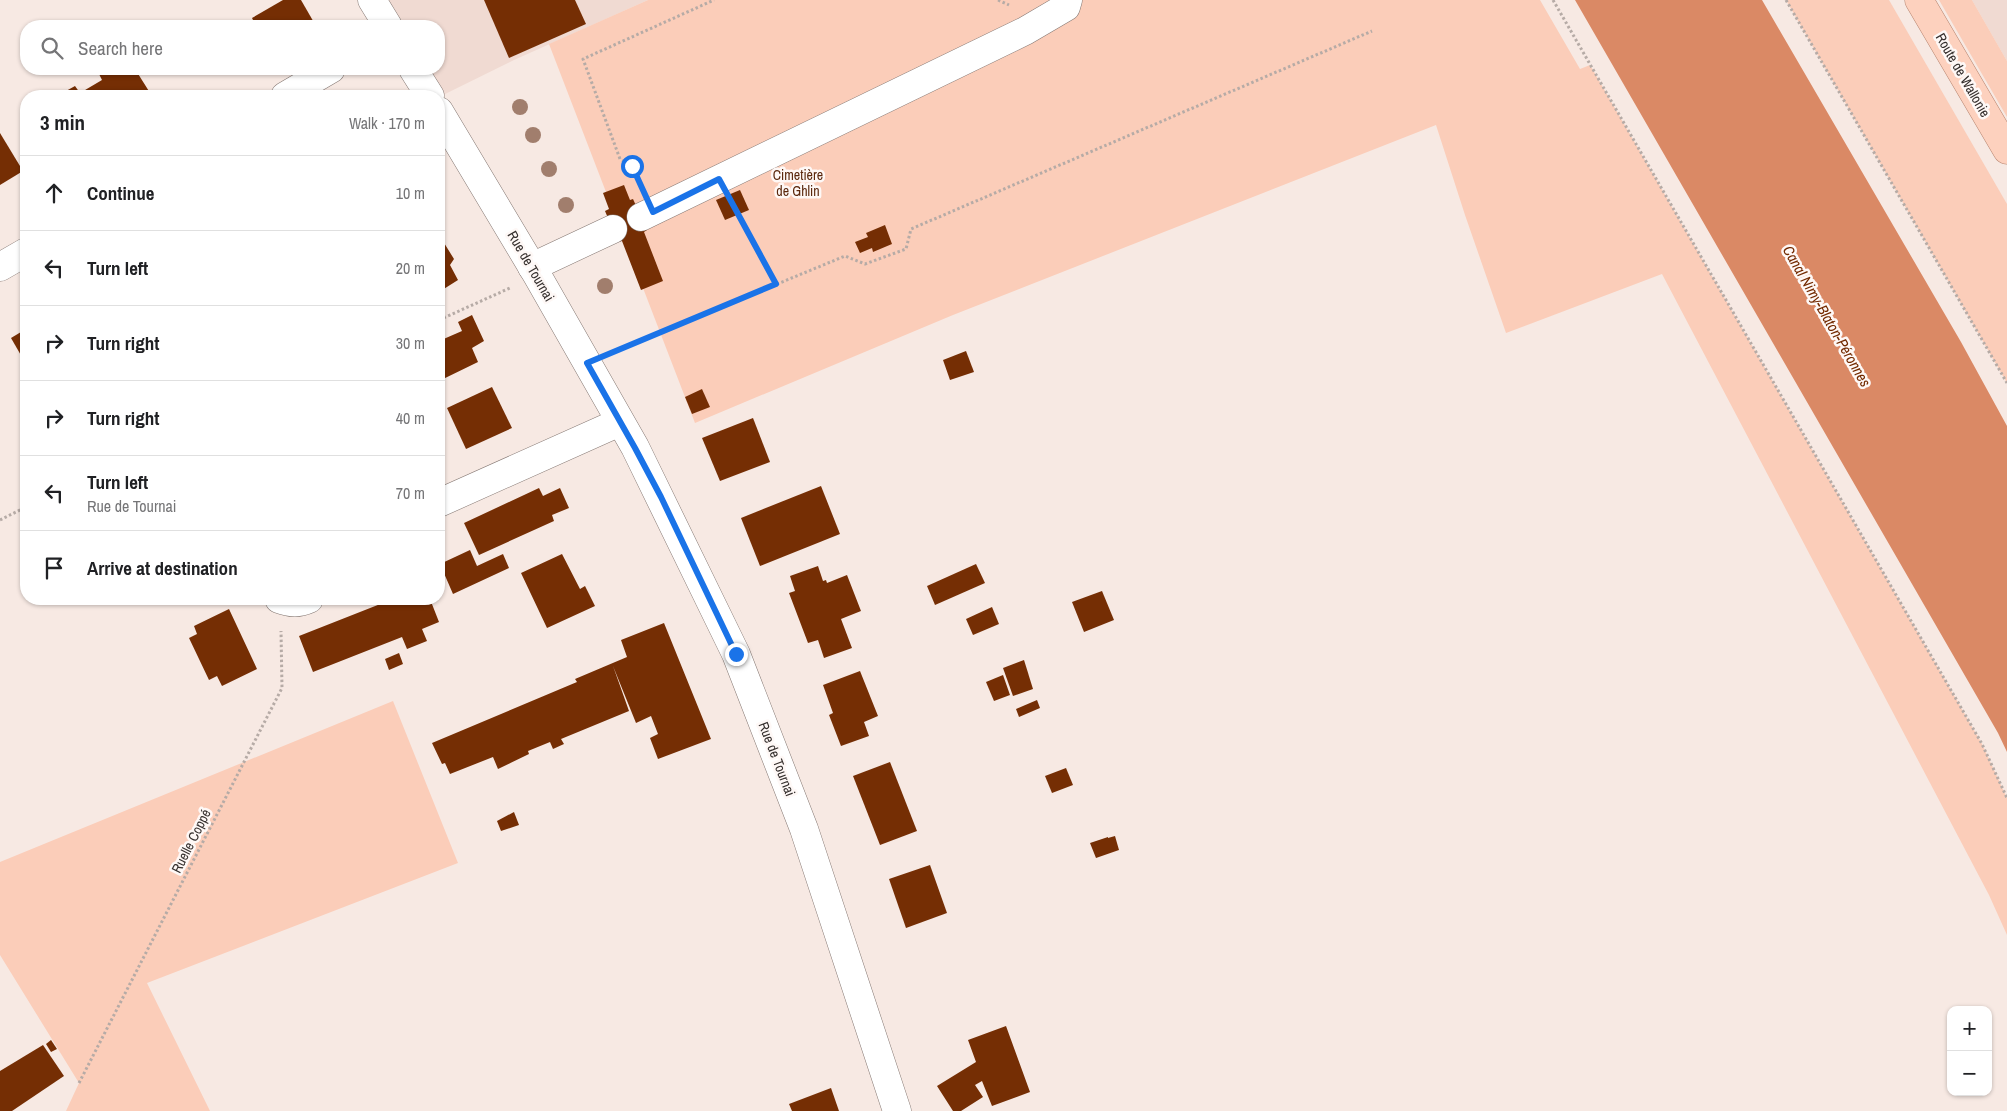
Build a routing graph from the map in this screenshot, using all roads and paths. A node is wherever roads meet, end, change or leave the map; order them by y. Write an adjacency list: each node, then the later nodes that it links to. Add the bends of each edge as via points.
1 (372, 0): 7 (street)
2 (714, 0): 16 (path, via 583,59 620,159 632,166)
3 (1068, 0): 15 (street, via 1066,7 1026,31)
4 (1553, 0): 30 (path, via 1977,735)
5 (1786, 0): 24 (path)
6 (1919, 0): 14 (main road, Route de Wallonie)
7 (384, 20)
8 (1372, 31): 21 (path, via 912,229 906,248 865,264 845,256)
9 (321, 75): 11 (street)
10 (418, 75): 12 (street)
11 (295, 90)
12 (426, 90)
13 (445, 121): 20 (street, Rue de Tournai)
14 (2007, 150)
15 (719, 179): 16 (street); 21 (path)
16 (647, 214)
17 (613, 229): 20 (street)
18 (20, 255): 19 (street)
19 (0, 267)
20 (535, 271): 22 (path); 23 (street, Rue de Tournai)
21 (776, 284): 23 (path)
22 (445, 317)
23 (587, 363): 25 (street, Rue de Tournai)
24 (2007, 383)
25 (620, 422): 26 (street); 32 (street, Rue de Tournai, via 661,497 736,654 804,829)
26 (445, 500)
27 (20, 510): 28 (path)
28 (0, 520)
29 (289, 605): 31 (path, Ruelle Coppé, via 281,615 282,688)
30 (2007, 798)
31 (79, 1083)
32 (896, 1111)

